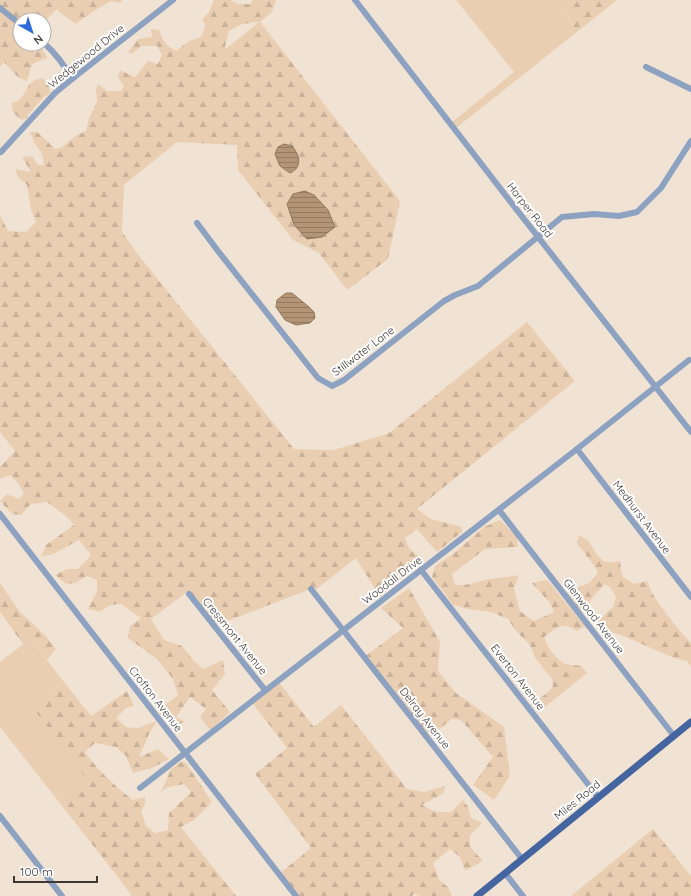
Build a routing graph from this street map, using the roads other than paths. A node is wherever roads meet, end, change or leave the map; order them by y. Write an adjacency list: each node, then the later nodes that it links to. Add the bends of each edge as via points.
1 (173, 0): 7 (street, Wedgewood Drive)
2 (355, 0): 12 (street, Harper Road)
3 (0, 8): 4 (street)
4 (12, 18)
5 (52, 51): 7 (street)
6 (646, 67): 8 (street)
7 (72, 79): 10 (street, Wedgewood Drive, via 55,93)
8 (691, 88)
9 (691, 141): 12 (street, via 661,188 637,212 619,216 594,214 562,217)
10 (1, 152)
11 (197, 223): 12 (street, Stillwater Lane, via 318,378 332,386 344,380 444,301 478,286)
12 (539, 237): 14 (street, Harper Road)
13 (689, 360): 14 (street, Woodall Drive)
14 (656, 386): 15 (street, Harper Road); 16 (street, Woodall Drive)
15 (691, 432)
16 (577, 449): 17 (street, Woodall Drive); 22 (street, Medhurst Avenue)
17 (499, 510): 19 (street, Woodall Drive); 26 (street, Glenwood Avenue)
18 (0, 514): 27 (street, Crofton Avenue)
19 (421, 570): 23 (street, Woodall Drive); 29 (street, Everton Avenue)
20 (311, 589): 23 (street, Delray Avenue)
21 (189, 594): 24 (street, Cressmont Avenue)
22 (691, 598)
23 (343, 630): 24 (street, Woodall Drive); 31 (street, Delray Avenue)
24 (265, 690): 27 (street, Woodall Drive)
25 (691, 722): 26 (main road, Miles Road)
26 (674, 736): 29 (main road, Miles Road)
27 (185, 753): 28 (street, Woodall Drive); 34 (street, Crofton Avenue)
28 (140, 788)
29 (598, 797): 31 (main road, Miles Road)
30 (0, 816): 33 (street)
31 (522, 859): 32 (main road, Miles Road)
32 (505, 873): 35 (main road, Miles Road); 36 (street)
33 (62, 896)
34 (296, 896)
35 (477, 896)
36 (523, 896)

